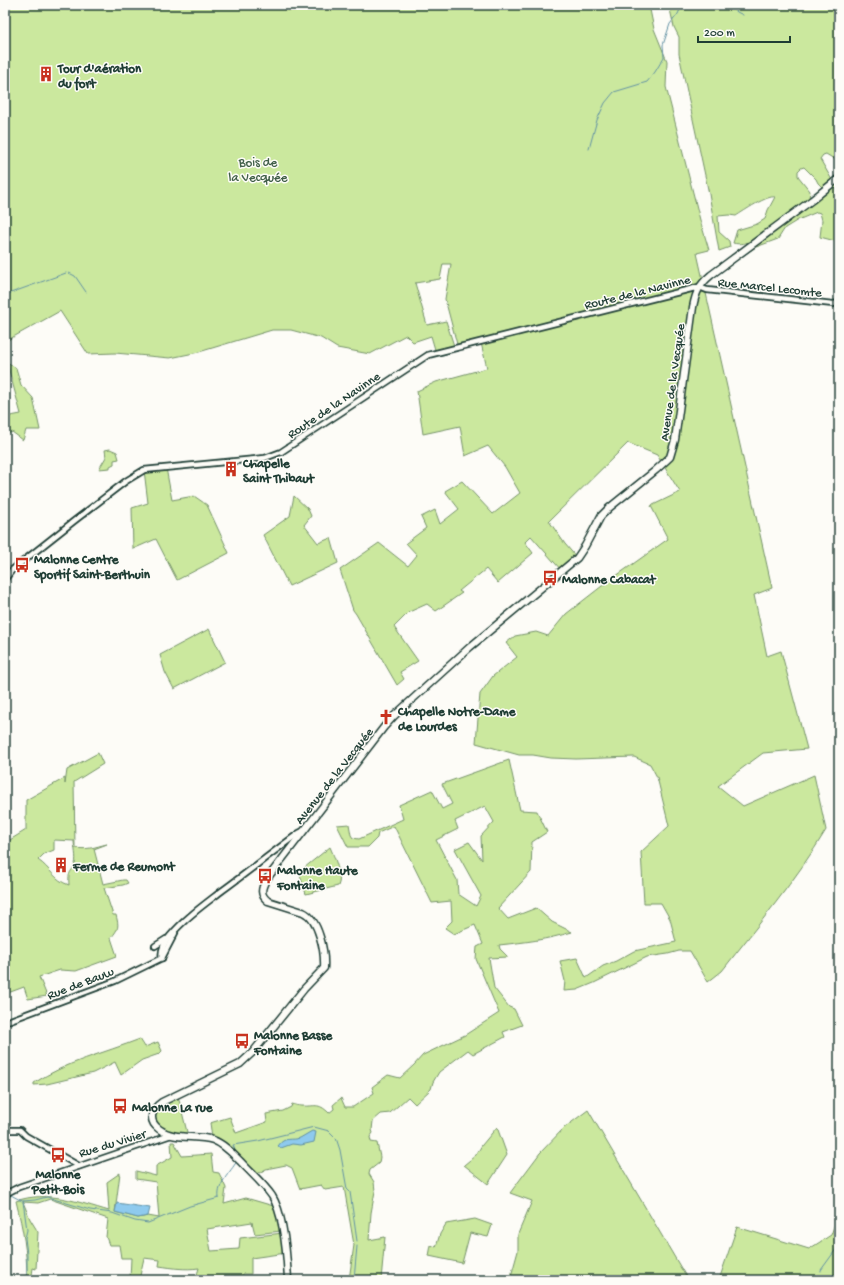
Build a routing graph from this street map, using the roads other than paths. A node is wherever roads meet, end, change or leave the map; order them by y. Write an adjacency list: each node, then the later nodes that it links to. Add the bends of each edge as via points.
1 (839, 178): 2 (main road, Avenue de la Vecquée, via 711,275)
2 (699, 287): 3 (street, Rue Marcel Lecomte, via 707,290); 4 (street, Route de la Navinne, via 428,355 273,456 144,470 68,525 12,570); 5 (main road, Avenue de la Vecquée, via 693,307 677,425 670,457 601,516 577,558 470,647 399,711)
3 (839, 303)
4 (5, 579)
5 (303, 831): 6 (street); 12 (main road, Avenue de la Vecquée, via 266,880 262,893 268,901 312,918 318,932 324,968 240,1064 155,1107 152,1115 154,1124 158,1129)
6 (180, 924): 7 (street); 9 (street)
7 (169, 937): 8 (street); 9 (street, via 164,944)
8 (155, 946)
9 (162, 958): 10 (street, Rue de Bauw, via 115,981)
10 (5, 1022)
11 (5, 1130): 13 (street, Rue du Vivier, via 20,1130)
12 (171, 1135): 13 (street, Rue du Vivier); 15 (main road, Avenue de la Vecquée, via 212,1140 222,1144 268,1191 279,1214)
13 (79, 1166): 14 (street, via 19,1187)
14 (7, 1194)
15 (288, 1280)

